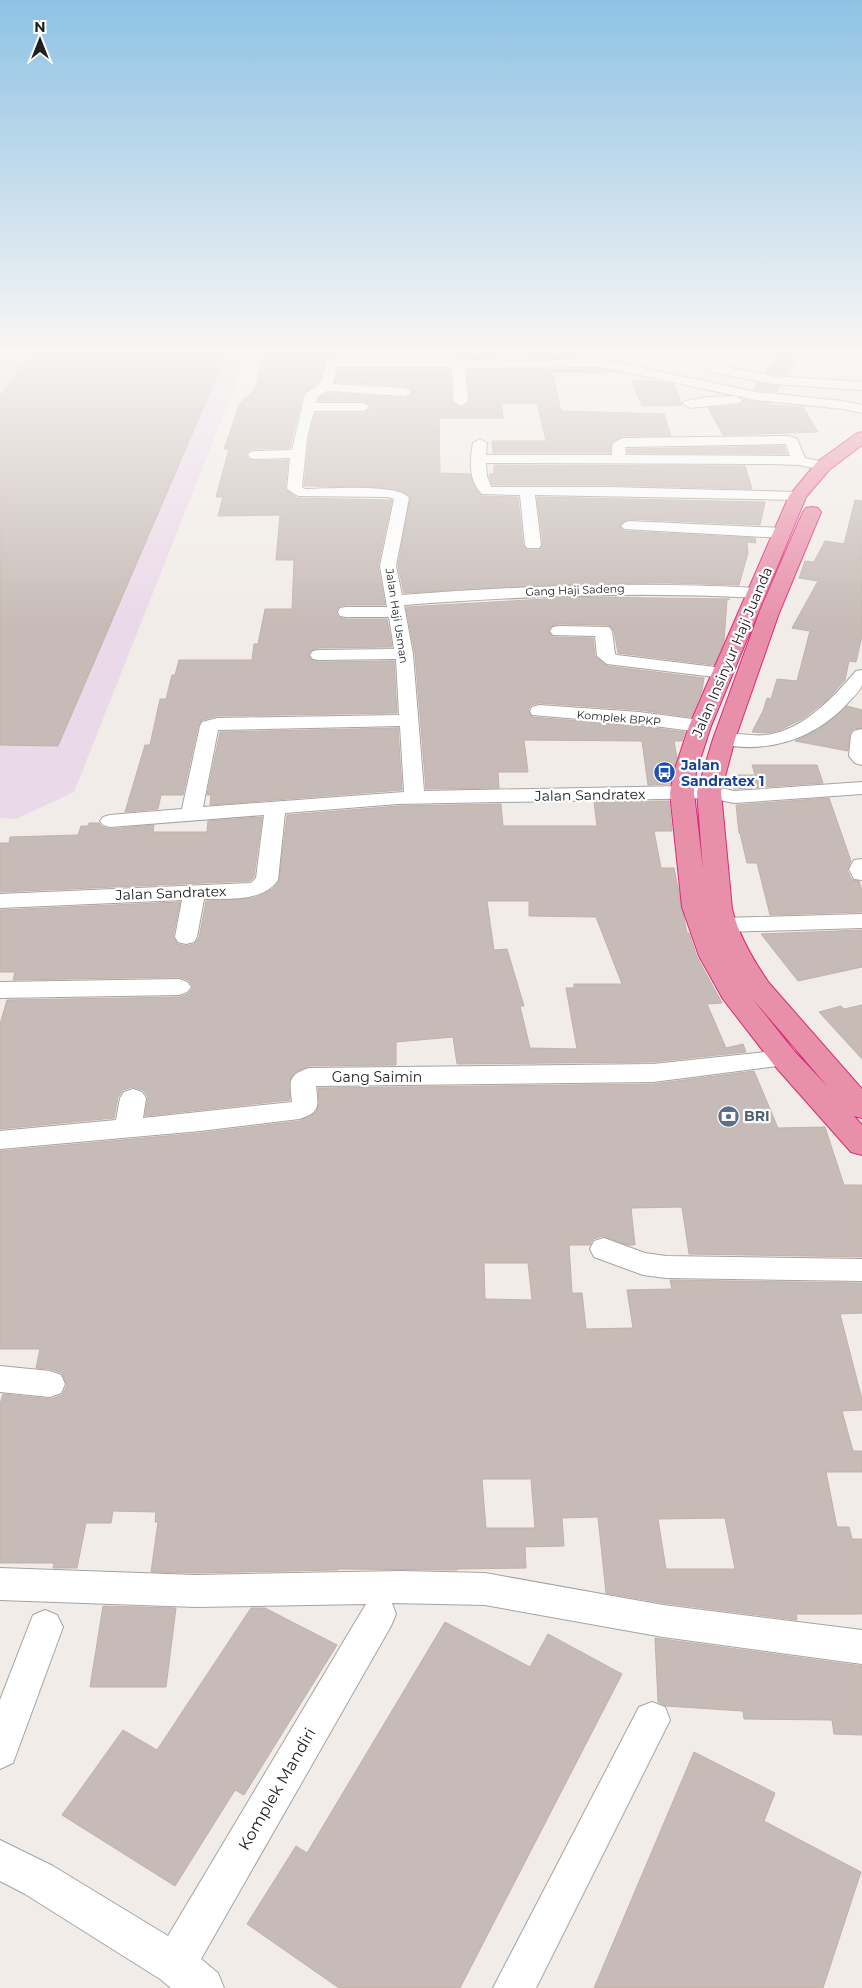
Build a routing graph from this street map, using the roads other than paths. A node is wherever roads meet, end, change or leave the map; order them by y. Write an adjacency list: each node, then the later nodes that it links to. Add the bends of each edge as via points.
1 (300, 441): 7 (street, Jalan Haji Usman)
2 (725, 441): 11 (street, via 624,442 618,445)
3 (790, 441): 13 (street)
4 (856, 441): 14 (highway, Jalan Insinyur Haji Juanda)
5 (480, 443): 10 (street)
6 (862, 452): 37 (highway, Jalan Insinyur Haji Juanda, via 819,497 769,613)
7 (298, 454): 8 (street); 24 (street, Jalan Haji Usman, via 294,489 297,492 401,497 388,566)
8 (255, 455)
9 (602, 458): 10 (street); 11 (street); 15 (street)
10 (478, 459): 16 (street, via 484,490)
11 (624, 459): 12 (street); 17 (street)
12 (770, 460): 13 (street); 18 (street)
13 (798, 461): 14 (street)
14 (823, 466): 19 (highway, Jalan Insinyur Haji Juanda)
15 (608, 491): 16 (street); 17 (street)
16 (527, 492): 22 (street)
17 (635, 492): 18 (street)
18 (777, 496): 19 (street)
19 (798, 496): 21 (highway, Jalan Insinyur Haji Juanda)
20 (629, 526): 21 (street)
21 (782, 532): 23 (highway, Jalan Insinyur Haji Juanda)
22 (533, 545)
23 (756, 593): 24 (street, Gang Haji Sadeng, via 617,588 470,595); 29 (highway, Jalan Insinyur Haji Juanda)
24 (395, 606): 25 (street, Gang Haji Sadeng); 27 (street, Jalan Haji Usman)
25 (346, 612)
26 (559, 631): 29 (street, via 604,631 606,656 613,660)
27 (404, 654): 28 (street); 34 (street, Jalan Haji Usman)
28 (320, 655)
29 (723, 673): 35 (highway, Jalan Insinyur Haji Juanda)
30 (860, 679): 31 (street)
31 (842, 698): 32 (street); 37 (street, via 822,716 786,736 757,742)
32 (862, 702)
33 (539, 711): 35 (street, Komplek BPKP)
34 (410, 720): 42 (street, Jalan Haji Usman); 44 (street, via 209,726)
35 (700, 726): 40 (highway, Jalan Insinyur Haji Juanda)
36 (861, 735): 38 (street, via 859,756)
37 (724, 738): 41 (highway, Jalan Insinyur Haji Juanda)
38 (862, 759)
39 (862, 788): 41 (street, Jalan Sandratex, via 734,797)
40 (682, 789): 41 (street, Jalan Sandratex); 42 (street, Jalan Sandratex); 55 (highway, Jalan Insinyur Haji Juanda, via 695,907 706,942 733,993)
41 (709, 792): 51 (highway, Jalan Insinyur Haji Juanda, via 717,897)
42 (410, 797): 43 (street, Jalan Sandratex)
43 (275, 809): 44 (street, Jalan Sandratex); 48 (street, Jalan Sandratex, via 265,884 251,890)
44 (191, 815): 45 (street, Jalan Sandratex)
45 (110, 821)
46 (862, 865): 47 (street)
47 (862, 874)
48 (194, 893): 49 (street, Jalan Sandratex); 52 (street)
49 (0, 901)
50 (862, 921): 51 (street)
51 (723, 925): 57 (highway, Jalan Insinyur Haji Juanda, via 744,968 759,989)
52 (186, 936)
53 (179, 988): 54 (street)
54 (0, 990)
55 (784, 1058): 58 (street, Gang Saimin, via 654,1073 309,1078 303,1081 305,1106 299,1110); 60 (highway, Jalan Insinyur Haji Juanda)
56 (133, 1098): 58 (street)
57 (862, 1108)
58 (128, 1127): 59 (street, Gang Saimin)
59 (0, 1140)
60 (862, 1144)
61 (604, 1249): 62 (street, via 643,1264 666,1267)
62 (862, 1270)
63 (0, 1379): 64 (street)
64 (50, 1384)
65 (0, 1584): 68 (street, via 259,1591 460,1587 728,1631)
66 (379, 1614): 72 (street, Komplek Mandiri)
67 (45, 1627): 70 (street)
68 (862, 1647)
69 (652, 1720): 73 (street)
70 (0, 1750)
71 (0, 1860): 72 (street, Komplek Mandiri, via 39,1880)
72 (190, 1976)
73 (514, 1988)

